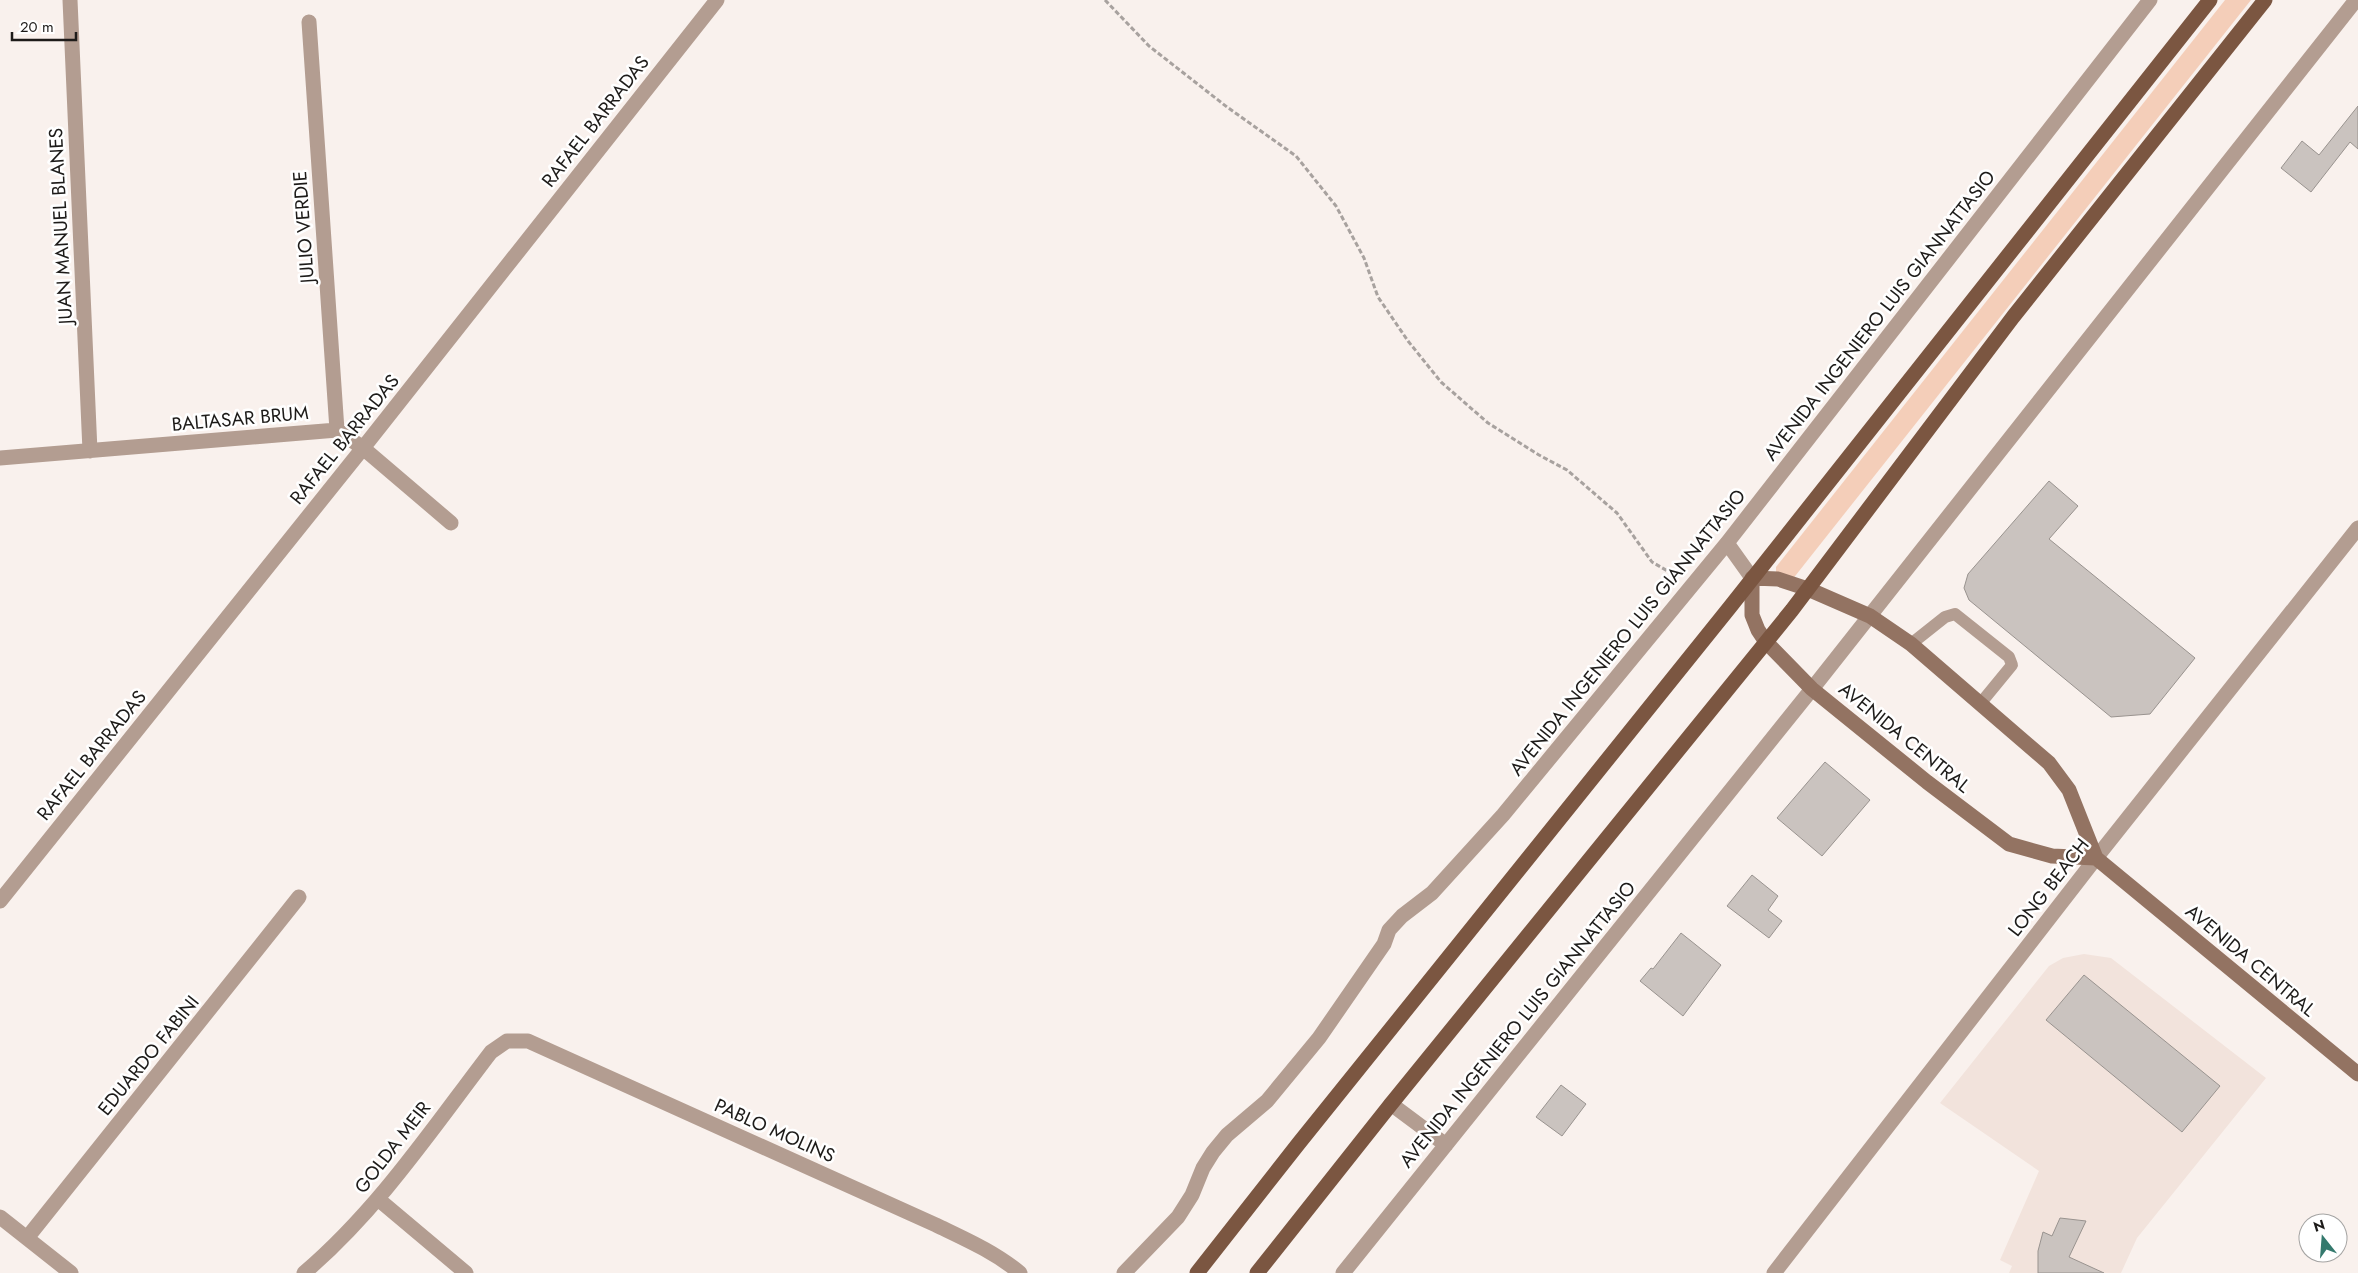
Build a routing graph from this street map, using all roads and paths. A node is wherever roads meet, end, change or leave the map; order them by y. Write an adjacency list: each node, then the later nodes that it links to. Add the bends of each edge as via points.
1 (70, 0): 11 (street, JUAN MANUEL BLANES)
2 (717, 0): 10 (street, RAFAEL BARRADAS)
3 (1105, 0): 17 (path, via 1149,46 1296,156 1336,206 1364,258 1378,298 1441,382 1488,423 1567,470 1617,513 1652,562)
4 (2150, 0): 15 (street, AVENIDA INGENIERO LUIS GIANNATTASIO)
5 (2210, 0): 16 (main road)
6 (2265, 0): 18 (main road, via 2013,317)
7 (2354, 5): 19 (street, AVENIDA INGENIERO LUIS GIANNATTASIO)
8 (309, 22): 9 (street, JULIO VERDIE)
9 (337, 430): 10 (street); 11 (street, BALTASAR BRUM)
10 (363, 448): 13 (street); 26 (street, RAFAEL BARRADAS)
11 (90, 451): 12 (street, BALTASAR BRUM)
12 (0, 458)
13 (451, 523)
14 (2358, 528): 24 (street, LONG BEACH)
15 (1727, 543): 16 (street); 17 (street, AVENIDA INGENIERO LUIS GIANNATTASIO)
16 (1752, 578): 18 (street, AVENIDA CENTRAL, via 1778,579); 20 (street, AVENIDA CENTRAL, via 1752,615); 39 (main road)
17 (1690, 586): 38 (street, AVENIDA INGENIERO LUIS GIANNATTASIO, via 1503,815 1432,892 1389,930 1384,944 1319,1038 1259,1109 1227,1135 1203,1168 1178,1217)
18 (1808, 589): 19 (street, AVENIDA CENTRAL); 20 (main road)
19 (1870, 616): 21 (street, AVENIDA CENTRAL); 22 (street, AVENIDA INGENIERO LUIS GIANNATTASIO)
20 (1766, 642): 22 (street, AVENIDA CENTRAL); 29 (main road)
21 (1911, 644): 23 (street, AVENIDA CENTRAL); 23 (lane, via 1945,617 1955,614 2009,657 2012,665)
22 (1812, 689): 24 (street, AVENIDA CENTRAL, via 2009,844 2052,856); 30 (street, AVENIDA INGENIERO LUIS GIANNATTASIO)
23 (1980, 704): 24 (street, AVENIDA CENTRAL, via 2049,763 2069,790)
24 (2096, 858): 28 (street, AVENIDA CENTRAL); 42 (street, LONG BEACH)
25 (299, 897): 33 (street, EDUARDO FABINI)
26 (0, 901)
27 (507, 1041): 31 (street, GOLDA MEIR, via 491,1052); 37 (street, PABLO MOLINS, via 528,1041 936,1225 983,1248)
28 (2358, 1074)
29 (1391, 1104): 30 (street); 40 (main road)
30 (1446, 1145): 41 (street, AVENIDA INGENIERO LUIS GIANNATTASIO)
31 (378, 1199): 35 (street, GOLDA MEIR, via 334,1248); 36 (street)
32 (0, 1217): 33 (street)
33 (27, 1238): 34 (street)
34 (71, 1273)
35 (304, 1273)
36 (466, 1273)
37 (1020, 1273)
38 (1124, 1273)
39 (1197, 1273)
40 (1257, 1273)
41 (1343, 1273)
42 (1774, 1273)

